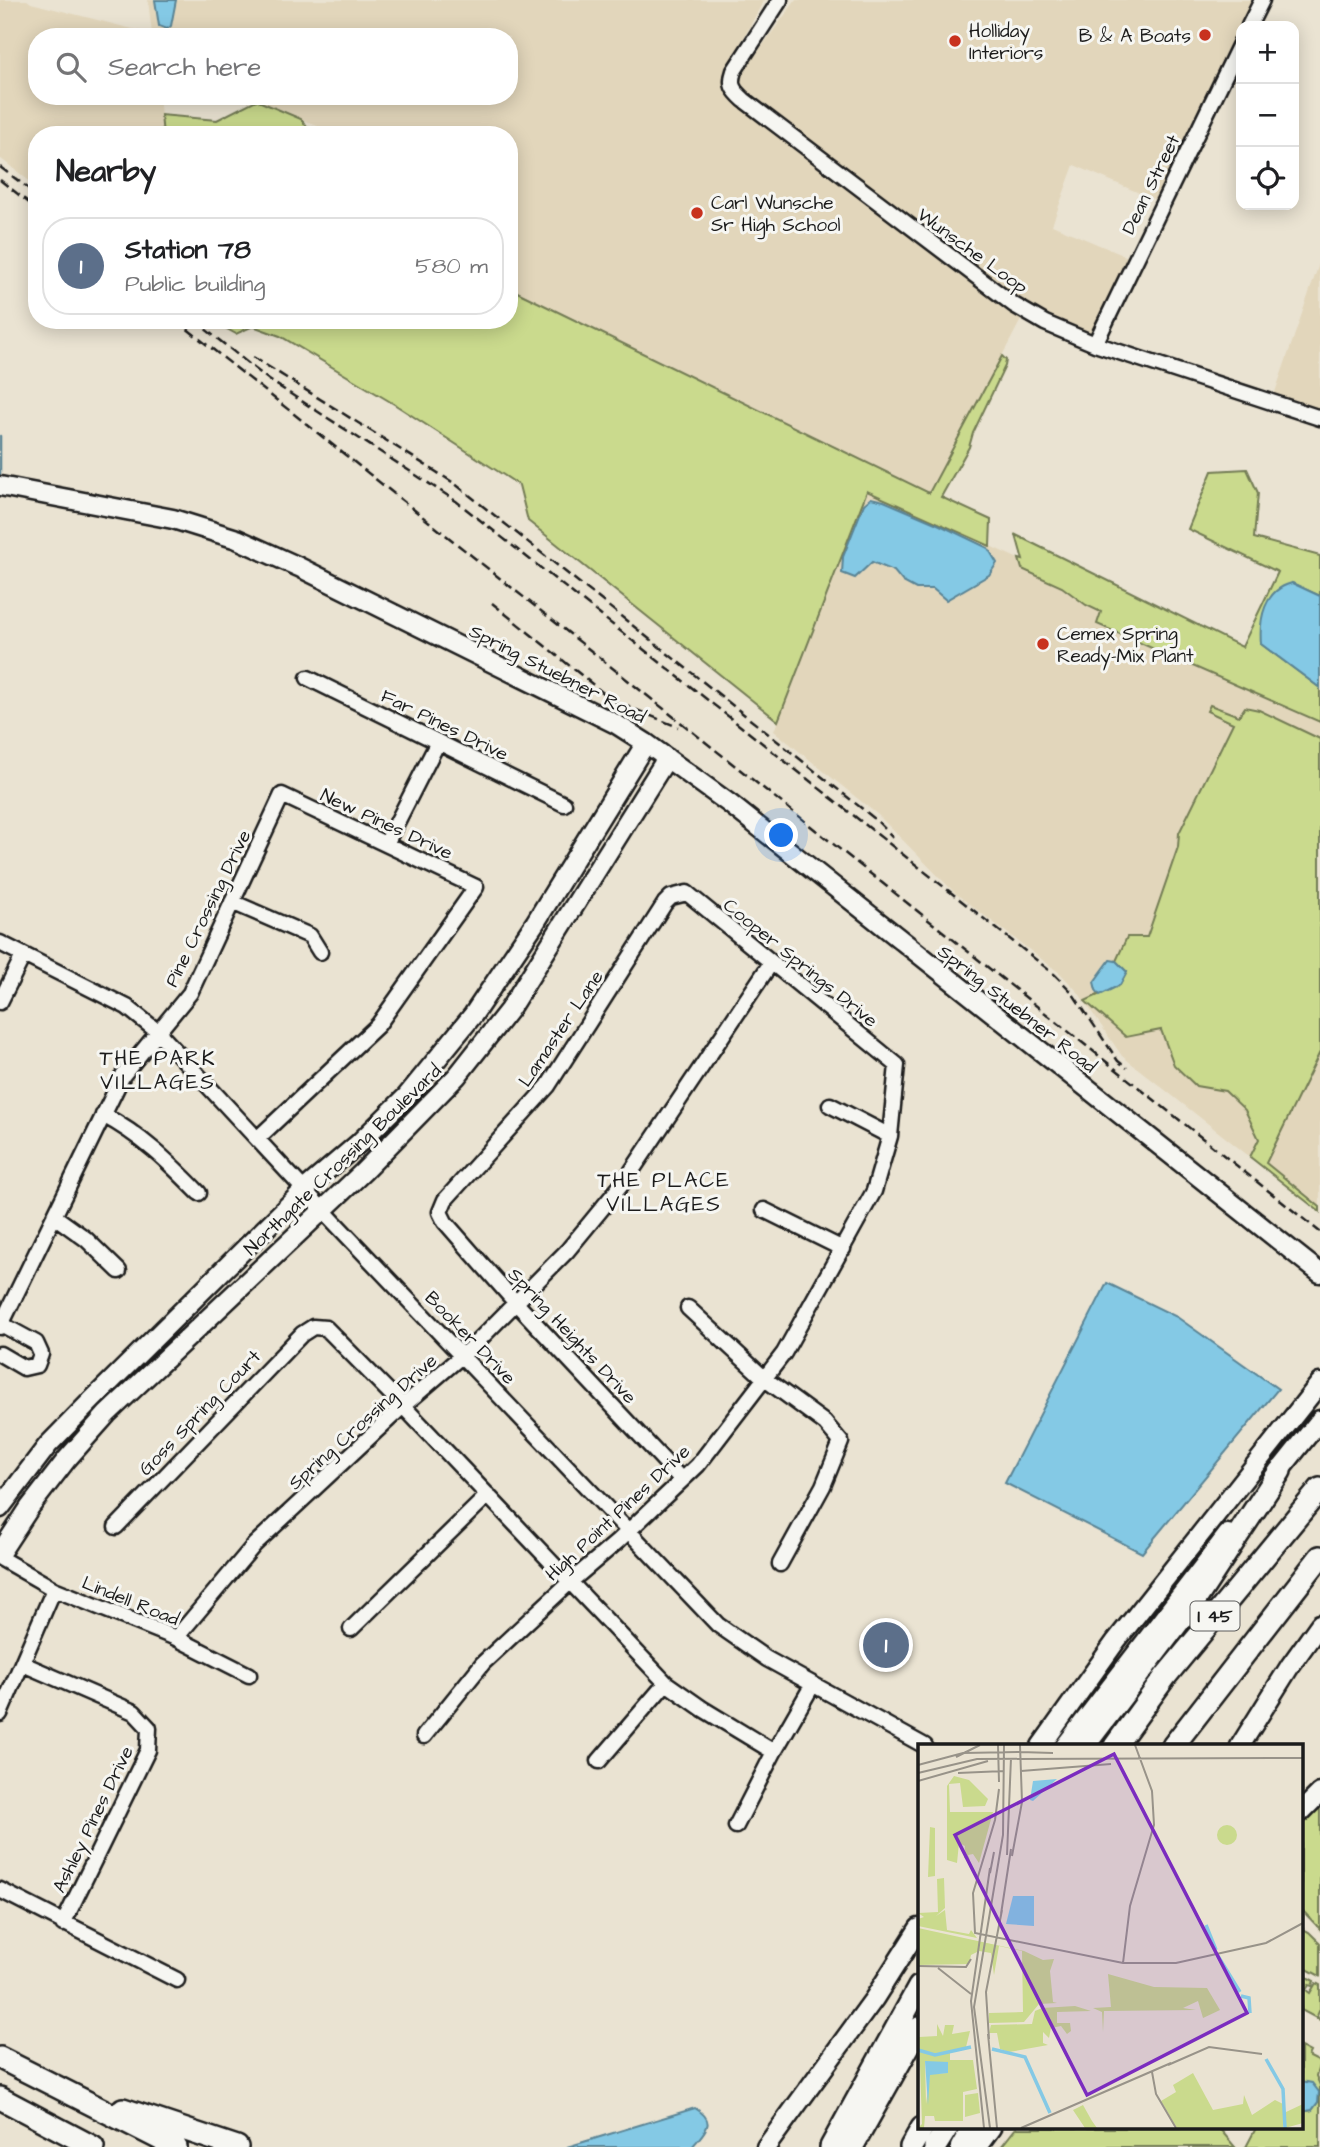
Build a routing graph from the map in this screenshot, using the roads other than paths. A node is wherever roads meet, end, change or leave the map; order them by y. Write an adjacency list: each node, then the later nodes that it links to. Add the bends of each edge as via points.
1 (780, 0): 5 (street, Wunsche Loop, via 734,71 730,80 733,91 1014,305)
2 (1262, 0): 3 (street)
3 (1252, 21)
4 (1236, 52): 5 (street, Dean Street)
5 (1095, 344): 6 (street, Wunsche Loop)
6 (1320, 418)
7 (0, 486): 10 (main road, Spring Stuebner Road, via 173,519 237,539 566,698)
8 (308, 678): 9 (street, Far Pines Drive)
9 (438, 742): 13 (street, Far Pines Drive); 14 (street)
10 (646, 743): 11 (main road, Spring Stuebner Road); 17 (main road, Northgate Crossing Boulevard)
11 (667, 758): 18 (main road, Northgate Crossing Boulevard); 40 (main road, Spring Stuebner Road)
12 (282, 795): 14 (street, New Pines Drive); 16 (street, Pine Crossing Drive)
13 (564, 804)
14 (386, 844): 31 (street, New Pines Drive, via 476,887 378,1025)
15 (678, 894): 22 (street, Cooper Springs Drive, via 687,893); 36 (street, Lamaster Lane, via 665,903 548,1086 445,1200)
16 (232, 902): 20 (street, via 310,936); 24 (street, Pine Crossing Drive, via 190,993)
17 (538, 918): 18 (main road); 25 (main road, Northgate Crossing Boulevard, via 473,1015)
18 (558, 930): 27 (main road, Northgate Crossing Boulevard, via 509,1010)
19 (0, 943): 21 (street, Booker Drive)
20 (320, 952)
21 (23, 956): 23 (street); 24 (street, Booker Drive, via 127,1007)
22 (771, 962): 26 (street, Cooper Springs Drive); 41 (street, Spring Crossing Drive, via 627,1178 568,1251)
23 (0, 1002)
24 (158, 1032): 29 (street, Pine Crossing Drive, via 122,1075); 31 (street, Booker Drive)
25 (435, 1060): 27 (main road); 32 (main road, Northgate Crossing Boulevard, via 359,1143)
26 (897, 1065): 30 (street, High Point Pines Drive)
27 (457, 1076): 34 (main road, Northgate Crossing Boulevard)
28 (830, 1105): 30 (street)
29 (103, 1115): 33 (street, via 166,1157); 37 (street, Pine Crossing Drive)
30 (890, 1136): 38 (street, High Point Pines Drive, via 874,1191)
31 (257, 1139): 32 (street, Booker Drive)
32 (305, 1189): 34 (street, Booker Drive); 46 (main road, Northgate Crossing Boulevard)
33 (199, 1193)
34 (323, 1209): 45 (street, Booker Drive); 47 (main road, Northgate Crossing Boulevard)
35 (764, 1210): 38 (street)
36 (440, 1212): 41 (street, Spring Heights Drive)
37 (54, 1216): 39 (street); 43 (street, Pine Crossing Drive)
38 (843, 1249): 48 (street, High Point Pines Drive, via 785,1353)
39 (119, 1271)
40 (1320, 1273)
41 (515, 1302): 45 (street, Spring Crossing Drive); 53 (street, Spring Heights Drive)
42 (688, 1308): 48 (street)
43 (1, 1326): 44 (street, via 36,1343 41,1354 37,1366 24,1368)
44 (0, 1354)
45 (463, 1356): 50 (street, Spring Crossing Drive); 58 (street, Booker Drive)
46 (137, 1357): 47 (main road); 56 (main road, Northgate Crossing Boulevard, via 48,1445)
47 (150, 1372): 59 (main road, Northgate Crossing Boulevard, via 67,1460)
48 (765, 1379): 53 (street, High Point Pines Drive); 61 (street, via 825,1423 841,1443)
49 (1320, 1383): 74 (main road, via 1115,1641)
50 (403, 1406): 55 (street); 57 (street, Goss Spring Court, via 326,1328 313,1327); 66 (street, Spring Crossing Drive, via 255,1544)
51 (1320, 1419): 52 (main road)
52 (1280, 1471): 75 (main road); 76 (highway, via 1196,1599)
53 (682, 1480): 58 (street, High Point Pines Drive)
54 (1320, 1489): 77 (highway, I 45, via 1165,1677)
55 (488, 1495): 62 (street); 65 (street)
56 (0, 1508)
57 (116, 1527)
58 (629, 1531): 62 (street, High Point Pines Drive); 70 (street, Booker Drive, via 718,1625)
59 (0, 1556): 63 (street, Lindell Road)
60 (1320, 1557): 78 (highway, I 45)
61 (780, 1564)
62 (570, 1581): 69 (street); 72 (street, High Point Pines Drive, via 483,1663)
63 (54, 1589): 66 (street, Lindell Road); 67 (street)
64 (1320, 1624): 79 (main road)
65 (351, 1629)
66 (176, 1638): 68 (street, Lindell Road)
67 (23, 1664): 71 (street); 86 (street, Ashley Pines Drive, via 134,1712 149,1728 148,1750)
68 (248, 1675)
69 (666, 1683): 80 (street); 81 (street)
70 (813, 1684): 73 (street, Booker Drive); 80 (street)
71 (0, 1714)
72 (424, 1736)
73 (921, 1744)
74 (1042, 1744)
75 (1067, 1744)
76 (1086, 1744)
77 (1116, 1744)
78 (1175, 1744)
79 (1241, 1744)
80 (774, 1752): 84 (street)
81 (599, 1761)
82 (1320, 1793): 83 (main road)
83 (1302, 1811)
84 (736, 1826)
85 (0, 1891): 86 (street)
86 (63, 1924): 88 (street)
87 (918, 1930): 102 (main road, via 874,2000)
88 (177, 1980)
89 (918, 1989): 103 (highway)
90 (918, 2030): 104 (highway)
91 (0, 2058): 92 (highway)
92 (58, 2087): 100 (highway); 101 (highway)
93 (0, 2100): 98 (highway); 99 (highway)
94 (921, 2130): 105 (highway)
95 (946, 2130): 106 (highway)
96 (970, 2130): 107 (main road)
97 (990, 2130): 108 (main road)
98 (73, 2147)
99 (93, 2147)
100 (176, 2147)
101 (237, 2147)
102 (766, 2147)
103 (831, 2147)
104 (852, 2147)
105 (911, 2147)
106 (935, 2147)
107 (960, 2147)
108 (977, 2147)

